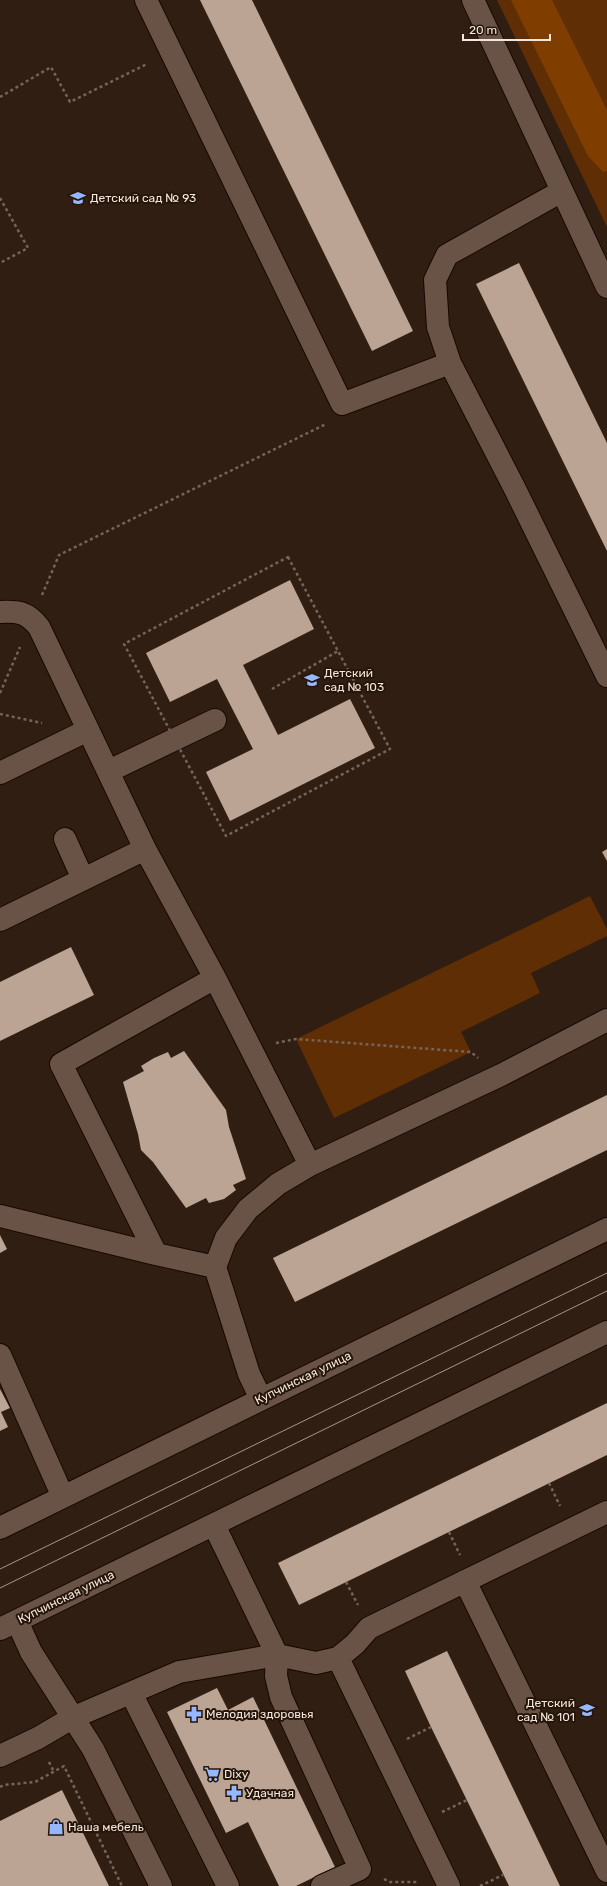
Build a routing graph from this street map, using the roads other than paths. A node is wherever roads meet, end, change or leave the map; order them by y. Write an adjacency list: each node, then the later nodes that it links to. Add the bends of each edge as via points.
1 (146, 0): 5 (street, via 342,404)
2 (473, 0): 3 (street)
3 (562, 191): 4 (street); 5 (street, via 447,255 435,280 438,327)
4 (607, 287)
5 (450, 363): 7 (street)
6 (0, 612): 9 (street, via 18,611 32,619 39,627)
7 (607, 676)
8 (215, 720): 10 (street)
9 (88, 730): 10 (street); 11 (street)
10 (109, 771): 13 (street)
11 (0, 773)
12 (65, 839): 14 (street)
13 (145, 849): 14 (street); 16 (street)
14 (83, 879): 15 (street)
15 (0, 920)
16 (215, 978): 18 (street); 21 (street, via 61,1064)
17 (607, 1020): 18 (street, via 501,1074)
18 (310, 1165): 22 (street, via 278,1184 248,1208 226,1238)
19 (0, 1216): 21 (street)
20 (607, 1229): 25 (street, Купчинская улица)
21 (156, 1254): 22 (street)
22 (215, 1267): 25 (street, via 249,1374)
23 (607, 1332): 28 (street, Купчинская улица)
24 (0, 1355): 26 (street)
25 (261, 1399): 26 (street, Купчинская улица)
26 (63, 1497): 29 (street, Купчинская улица)
27 (607, 1512): 30 (street)
28 (214, 1525): 31 (street, Купчинская улица); 32 (street)
29 (0, 1528)
30 (466, 1581): 33 (street, via 369,1628); 37 (street)
31 (8, 1625): 35 (street, via 31,1652)
32 (277, 1655): 33 (street, via 316,1663); 34 (street, via 179,1672); 41 (street, via 276,1676 281,1697 360,1869)
33 (338, 1658): 38 (street)
34 (130, 1693): 35 (street); 40 (street)
35 (72, 1718): 36 (street); 39 (street, via 92,1749)
36 (0, 1756)
37 (607, 1870)
38 (446, 1880)
39 (162, 1886)
40 (228, 1886)
41 (322, 1886)

